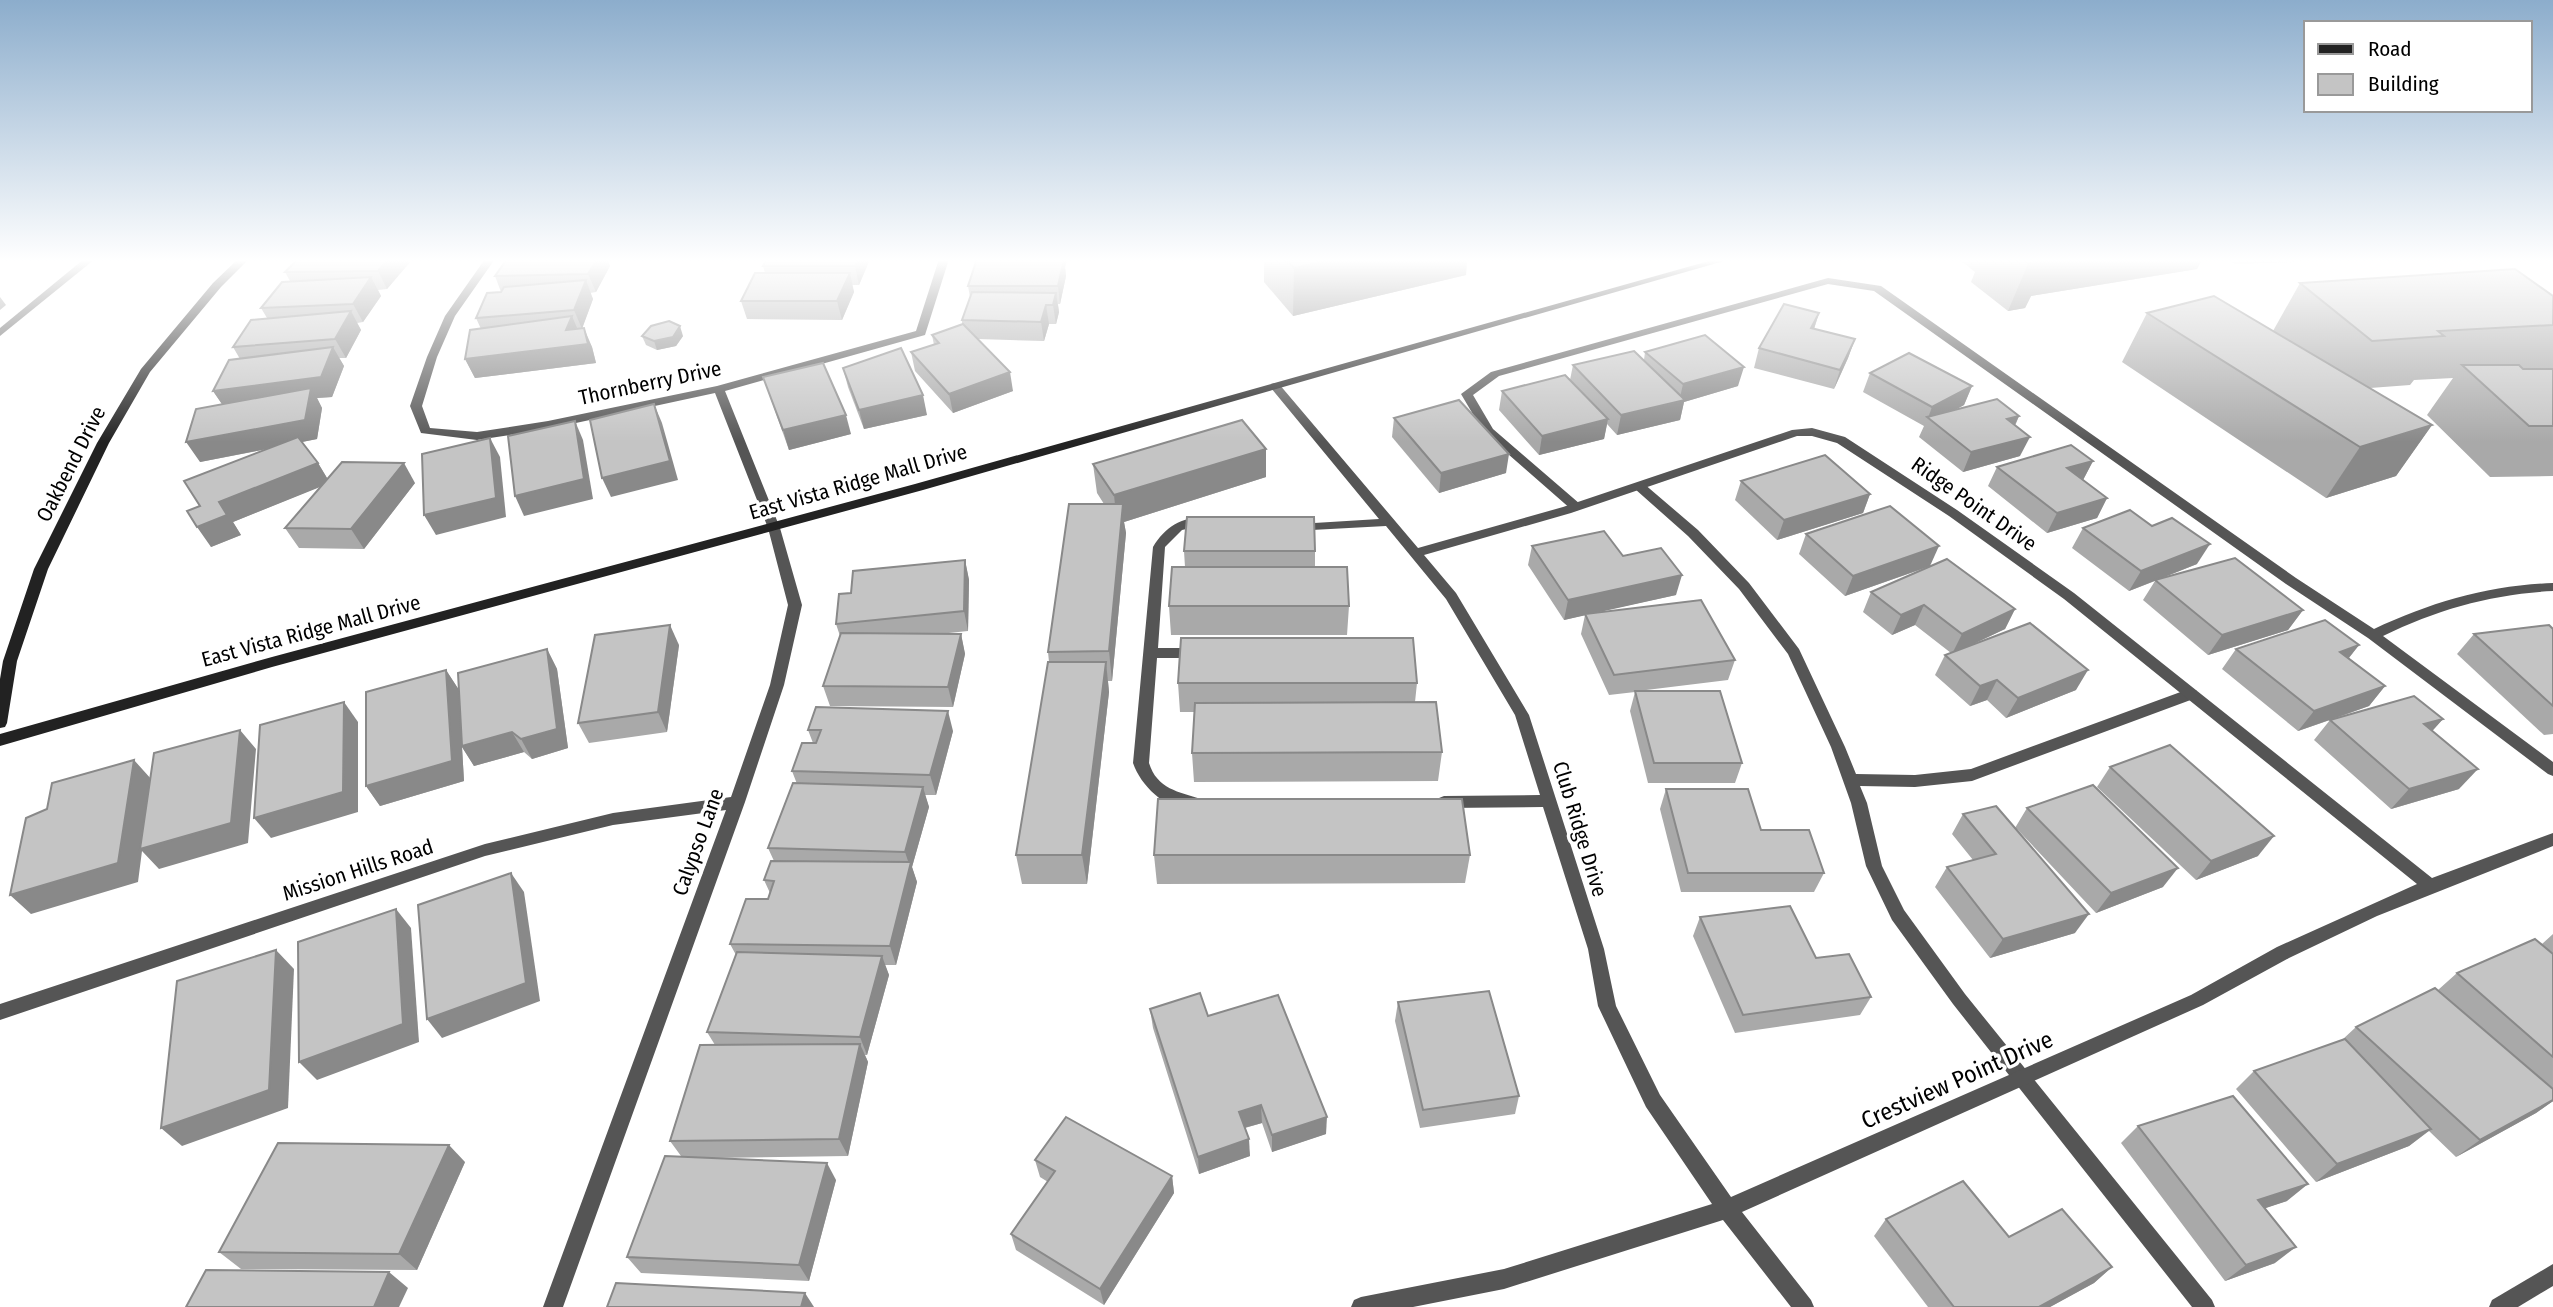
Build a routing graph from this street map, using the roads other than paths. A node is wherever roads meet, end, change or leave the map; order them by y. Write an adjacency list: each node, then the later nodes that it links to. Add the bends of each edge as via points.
1 (15, 320): 8 (street)
2 (188, 320): 23 (main road, Oakbend Drive, via 145,371 103,443 41,569 10,661)
3 (448, 320): 10 (street, Thornberry Drive, via 416,406 425,431 477,436)
4 (925, 320): 10 (street, Thornberry Drive, via 921,332)
5 (1509, 320): 9 (main road, East Vista Ridge Mall Drive)
6 (1688, 320): 12 (street, via 1495,374 1466,394 1488,431)
7 (1922, 320): 19 (street)
8 (0, 332)
9 (1275, 386): 14 (street, Club Ridge Drive); 15 (main road, East Vista Ridge Mall Drive)
10 (719, 389): 15 (street, Calypso Lane)
11 (1639, 486): 12 (street, Ridge Point Drive); 22 (street, Ridge Point Drive, via 1796,432 1841,440 2058,588); 26 (street, via 1744,586 1794,652)
12 (1576, 507): 17 (street, Ridge Point Drive)
13 (1218, 522): 20 (street, via 1185,523 1170,532 1159,547)
14 (1388, 522): 16 (street); 17 (street, Club Ridge Drive)
15 (774, 528): 24 (main road, East Vista Ridge Mall Drive); 28 (street, Calypso Lane, via 794,605 777,685)
16 (1283, 529)
17 (1416, 553): 27 (street, Club Ridge Drive, via 1451,596 1522,715)
18 (2553, 587): 19 (street, via 2518,587 2416,614)
19 (2373, 635): 25 (street)
20 (1150, 653): 21 (street); 30 (street, via 1143,775 1163,793)
21 (1219, 653)
22 (2191, 694): 26 (street, via 1972,775 1915,781); 32 (street, Ridge Point Drive)
23 (0, 723)
24 (0, 740)
25 (2553, 770)
26 (1850, 780): 34 (street, via 1874,866 1898,915)
27 (1549, 801): 29 (street); 35 (street, Club Ridge Drive, via 1596,949 1607,1006 1653,1101)
28 (737, 802): 33 (street, Mission Hills Road, via 612,819 485,850); 37 (street, Calypso Lane)
29 (1426, 802)
30 (1205, 803)
31 (2553, 839): 32 (street, Crestview Point Drive)
32 (2428, 884): 34 (street, Crestview Point Drive, via 2255,965 2197,1000)
33 (0, 1012)
34 (2024, 1077): 35 (street, Crestview Point Drive); 40 (street)
35 (1727, 1209): 38 (street, Crestview Point Drive, via 1504,1279); 39 (street, Club Ridge Drive)
36 (2553, 1275): 41 (street)
37 (553, 1307)
38 (1361, 1307)
39 (1804, 1307)
40 (2205, 1307)
41 (2499, 1307)

